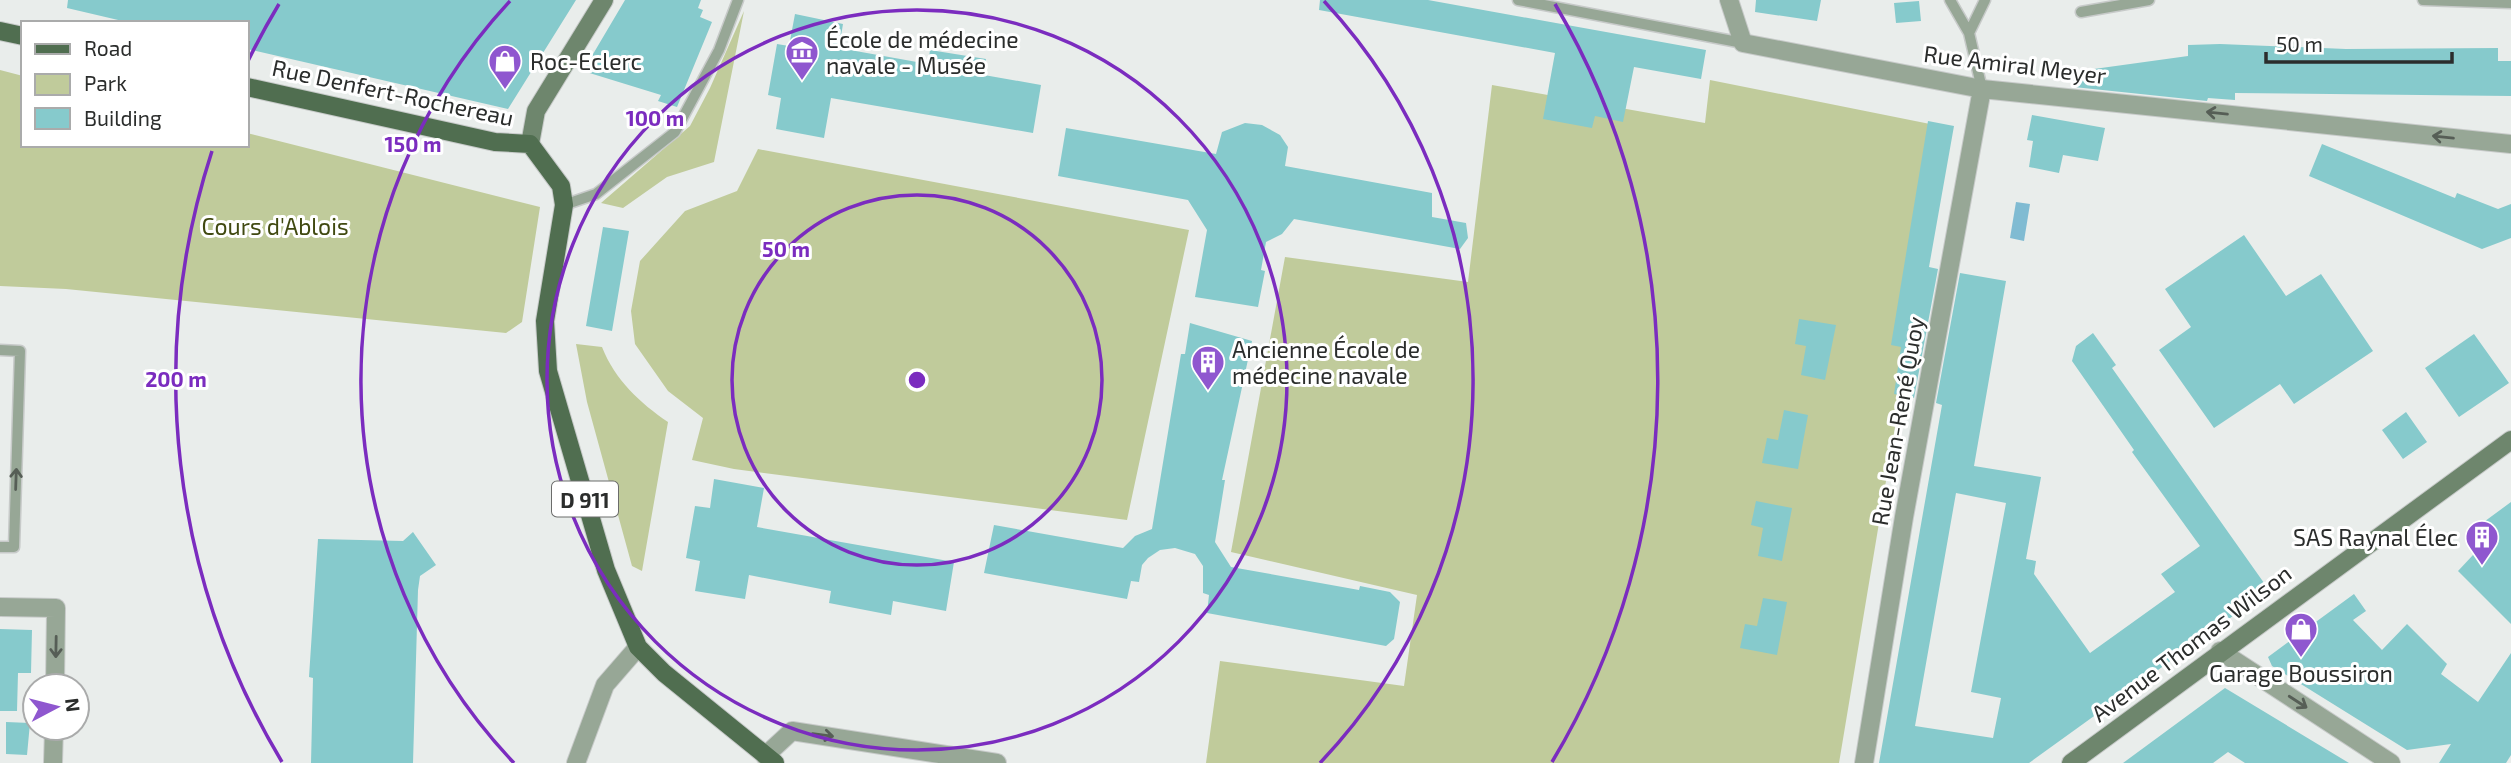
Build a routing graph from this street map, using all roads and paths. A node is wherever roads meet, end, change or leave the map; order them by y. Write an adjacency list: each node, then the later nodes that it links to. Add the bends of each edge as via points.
1 (604, 0): 18 (street, via 536,111)
2 (738, 0): 19 (lane, via 719,50 675,132 596,194)
3 (1518, 0): 14 (lane, Rue Amiral Meyer)
4 (1729, 0): 14 (street)
5 (1950, 0): 12 (lane)
6 (1985, 0): 12 (lane)
7 (2149, 0): 10 (lane)
8 (2423, 0): 9 (lane)
9 (2511, 3)
10 (2081, 12)
11 (0, 31): 13 (main road)
12 (1969, 33): 16 (lane)
13 (21, 36)
14 (1743, 43): 16 (street, Rue Amiral Meyer)
15 (248, 87): 18 (main road, Rue Denfert-Rochereau, via 495,142)
16 (1982, 89): 17 (street, Rue Amiral Meyer, one-way to 16); 32 (street, Rue Jean-René Quoy)
17 (2511, 144)
18 (530, 145): 19 (main road, via 561,186)
19 (564, 205): 24 (main road, D 911, via 545,321 548,371 606,569)
20 (0, 350): 22 (lane, one-way to 20, via 14,547 20,351)
21 (2511, 440): 25 (street, Avenue Thomas Wilson)
22 (0, 547)
23 (0, 607): 26 (street, one-way to 26, via 56,608)
24 (638, 647): 28 (main road, D 911, via 664,674); 30 (street, via 605,685)
25 (2220, 651): 33 (street, Avenue Thomas Wilson); 34 (street, one-way to 34)
26 (55, 672)
27 (54, 742): 29 (street)
28 (770, 760): 31 (street, one-way to 31, via 792,731)
29 (53, 763)
30 (576, 763)
31 (997, 763)
32 (1864, 763)
33 (2071, 763)
34 (2391, 763)

